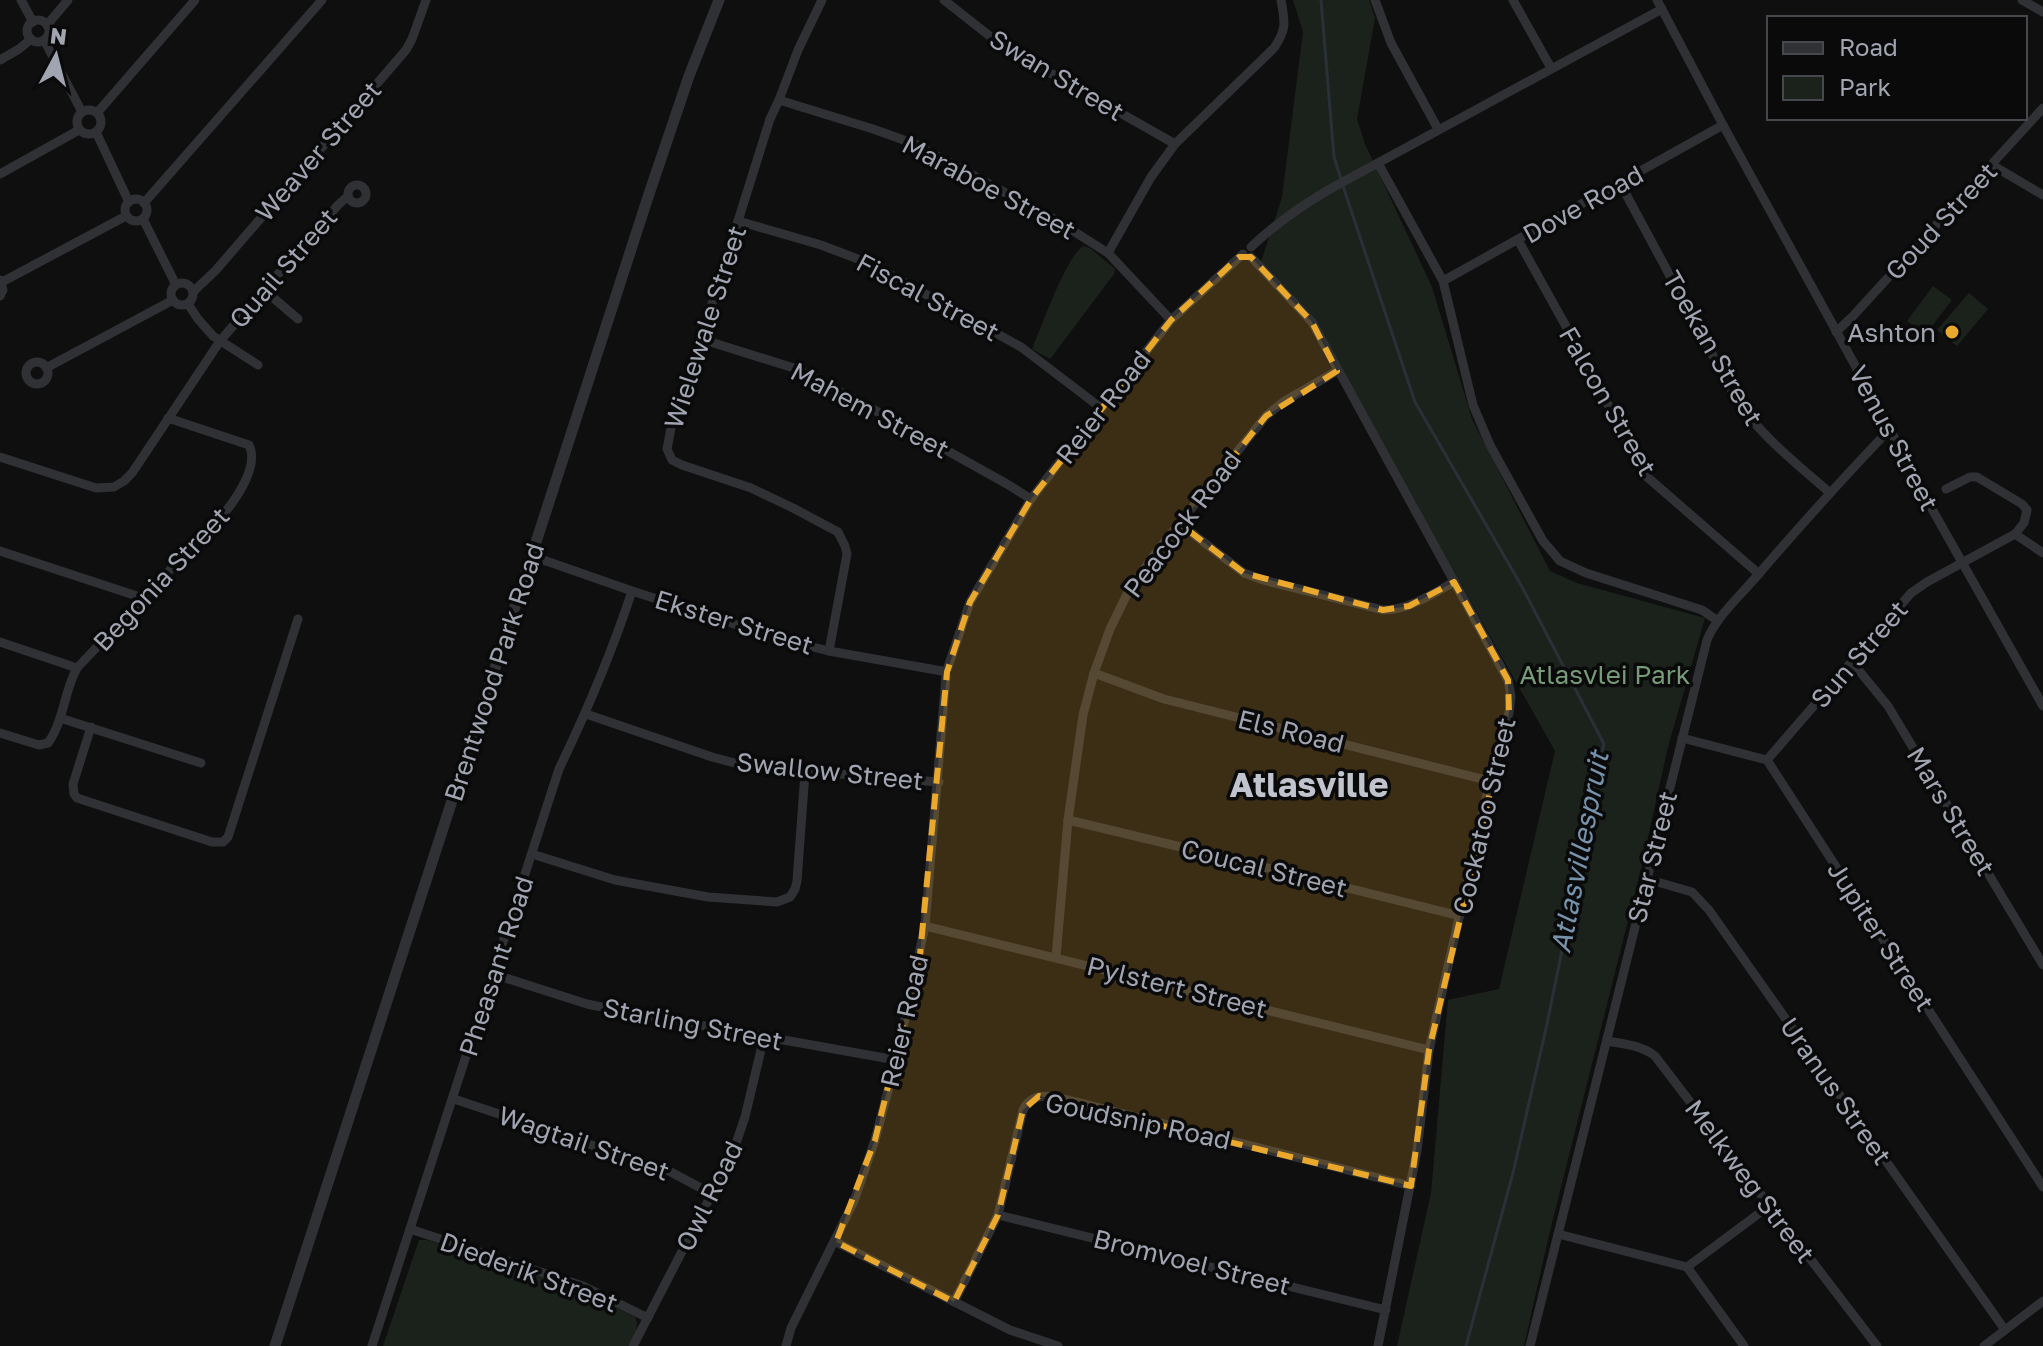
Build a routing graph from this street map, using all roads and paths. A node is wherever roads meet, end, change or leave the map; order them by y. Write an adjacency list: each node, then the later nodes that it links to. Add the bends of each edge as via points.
1 (21, 0): 15 (street)
2 (68, 0): 16 (street)
3 (195, 0): 24 (street)
4 (322, 0): 37 (street)
5 (426, 0): 48 (street, Weaver Street, via 406,50)
6 (719, 0): 71 (street, Brentwood Park Road, via 659,165)
7 (822, 0): 21 (street, Wielewale Street)
8 (944, 0): 29 (street, Swan Street, via 1001,45)
9 (1281, 0): 29 (street, via 1286,24 1274,48)
10 (1375, 0): 26 (street, via 1391,43)
11 (1513, 0): 20 (street)
12 (2022, 0): 14 (street)
13 (1659, 4): 20 (street, Reier Road); 25 (street, Venus Street)
14 (2043, 12)
15 (33, 22): 16 (street); 17 (street, via 28,30)
16 (47, 25): 18 (street)
17 (31, 39): 18 (street); 19 (street)
18 (44, 40): 23 (street)
19 (0, 60)
20 (1551, 68): 26 (street, Reier Road)
21 (779, 100): 40 (street, Wielewale Street); 42 (street, Maraboe Street, via 915,144)
22 (2043, 108): 31 (street, Goud Street)
23 (82, 112): 24 (street); 27 (street)
24 (97, 113): 28 (street, via 101,126)
25 (1723, 125): 33 (street, Dove Road); 54 (street, Venus Street)
26 (1438, 129): 30 (street, Reier Road)
27 (79, 130): 28 (street); 32 (street)
28 (96, 132): 36 (street)
29 (1175, 144): 42 (street)
30 (1378, 163): 43 (street, Reier Road, via 1288,215); 45 (street)
31 (1992, 165): 34 (street); 54 (street, Goud Street)
32 (0, 174)
33 (1620, 183): 41 (street, Dove Road); 65 (street, Toekan Street, via 1739,404)
34 (2043, 195)
35 (348, 196): 47 (street, Quail Street)
36 (129, 202): 37 (street); 38 (street)
37 (144, 203): 39 (street)
38 (126, 216): 39 (street); 44 (street)
39 (143, 219): 46 (street)
40 (738, 221): 55 (street, Wielewale Street); 60 (street, Fiscal Street, via 871,264 1021,347)
41 (1518, 240): 45 (street, Dove Road); 73 (street, Falcon Street, via 1646,476)
42 (1108, 253): 53 (street, Maraboe Street)
43 (1249, 253): 53 (street, Reier Road); 59 (street, Cockatoo Street, via 1312,322)
44 (1, 281): 49 (street)
45 (1443, 281): 78 (street, via 1473,405 1543,541 1560,561 1586,573 1702,610)
46 (176, 285): 48 (street, via 186,284); 50 (street)
47 (264, 290): 52 (street); 56 (street, Quail Street)
48 (193, 292): 51 (street)
49 (0, 296)
50 (173, 300): 51 (street); 58 (street)
51 (188, 304): 56 (street)
52 (298, 319)
53 (1171, 320): 60 (street, Reier Road)
54 (1836, 332): 62 (street, Venus Street)
55 (701, 339): 66 (street, Mahem Street, via 797,369); 80 (street, Wielewale Street, via 667,449 682,465 751,488 838,532 847,554)
56 (220, 341): 57 (street, Quail Street); 61 (street, Quail Street)
57 (258, 365)
58 (46, 368)
59 (1337, 371): 67 (street, Peacock Road, via 1266,416); 74 (street, Cockatoo Street)
60 (1101, 408): 66 (street, Reier Road)
61 (168, 418): 63 (street, Quail Street, via 128,478 114,487 85,485); 76 (street, Begonia Street, via 246,444 252,454 238,496)
62 (1890, 429): 65 (street, Star Street); 72 (street, Venus Street)
63 (0, 457)
64 (1946, 489): 68 (street, via 1977,477 2015,499 2027,510)
65 (1830, 493): 73 (street, Star Street)
66 (1031, 499): 83 (street, Reier Road, via 970,602)
67 (1180, 524): 74 (street, via 1244,573 1383,610 1409,606); 84 (street, Peacock Road, via 1129,590)
68 (2015, 534): 70 (street); 72 (street, Sun Street)
69 (0, 551): 76 (street)
70 (2043, 553)
71 (532, 556): 75 (street, Ekster Street); 124 (street, Brentwood Park Road)
72 (1962, 563): 81 (street, Sun Street, via 1911,593); 85 (street, Venus Street)
73 (1759, 574): 78 (street, Star Street)
74 (1454, 582): 95 (street, Cockatoo Street, via 1508,680 1511,696)
75 (632, 591): 80 (street, Ekster Street); 87 (street, Pheasant Road)
76 (143, 598): 82 (street, Begonia Street)
77 (298, 619): 89 (street, via 223,842 77,798 73,784)
78 (1718, 621): 91 (street, Star Street, via 1707,640)
79 (0, 642): 82 (street, Begonia Street)
80 (829, 651): 83 (street, Ekster Street)
81 (1852, 662): 92 (street, Sun Street); 103 (street, Mars Street, via 1888,706)
82 (77, 668): 88 (street)
83 (945, 671): 96 (street, Reier Road)
84 (1094, 673): 95 (street, Els Road, via 1164,699); 97 (street, Peacock Road)
85 (2040, 692): 86 (street, Venus Street)
86 (2043, 706)
87 (586, 714): 94 (street, Swallow Street, via 737,764); 98 (street, Pheasant Road, via 559,769)
88 (60, 718): 89 (street); 90 (street, via 45,745)
89 (91, 727): 93 (street)
90 (0, 733)
91 (1682, 738): 92 (street); 99 (street, Star Street)
92 (1767, 760): 111 (street, Jupiter Street)
93 (201, 763)
94 (805, 773): 96 (street, Swallow Street); 98 (street, via 797,881 784,900 650,888)
95 (1490, 781): 100 (street, Cockatoo Street)
96 (939, 782): 101 (street, Reier Road)
97 (1068, 820): 100 (street, Coucal Street); 102 (street, Peacock Road)
98 (532, 854): 104 (street, Pheasant Road)
99 (1647, 879): 106 (street, Star Street); 123 (street, Uranus Street, via 1692,892 1709,910)
100 (1460, 916): 107 (street, Cockatoo Street)
101 (925, 926): 102 (street, Pylstert Street); 108 (street, Reier Road)
102 (1056, 957): 107 (street, Pylstert Street)
103 (2043, 965)
104 (493, 974): 105 (street, Starling Street, via 587,1004); 109 (street, Pheasant Road)
105 (764, 1037): 108 (street, Starling Street); 112 (street, Owl Road, via 745,1117)
106 (1607, 1041): 113 (street, Melkweg Street, via 1655,1056); 116 (street, Star Street)
107 (1429, 1050): 110 (street, Cockatoo Street)
108 (896, 1060): 117 (street, Reier Road, via 870,1159)
109 (454, 1099): 112 (street, Wagtail Street, via 669,1171); 115 (street, Pheasant Road)
110 (1411, 1186): 114 (street, Goudsnip Road, via 1044,1096 1030,1100 1023,1110); 121 (street, Cockatoo Street)
111 (2043, 1187)
112 (712, 1194): 122 (street, Owl Road)
113 (1769, 1206): 118 (street); 132 (street, Melkweg Street)
114 (998, 1215): 120 (street, Goudsnip Road); 121 (street, Bromvoel Street)
115 (410, 1229): 122 (street, Diederik Street, via 583,1286); 125 (street, Pheasant Road)
116 (1558, 1234): 118 (street); 130 (street, Star Street)
117 (836, 1242): 120 (street); 127 (street, Reier Road)
118 (1687, 1267): 131 (street)
119 (2043, 1301): 123 (street)
120 (954, 1302): 128 (street)
121 (1386, 1310): 129 (street, Cockatoo Street)
122 (648, 1318): 126 (street, Owl Road)
123 (2005, 1330): 133 (street)
124 (275, 1346)
125 (372, 1346)
126 (633, 1346)
127 (786, 1346)
128 (1058, 1346)
129 (1378, 1346)
130 (1530, 1346)
131 (1744, 1346)
132 (1877, 1346)
133 (1984, 1346)

